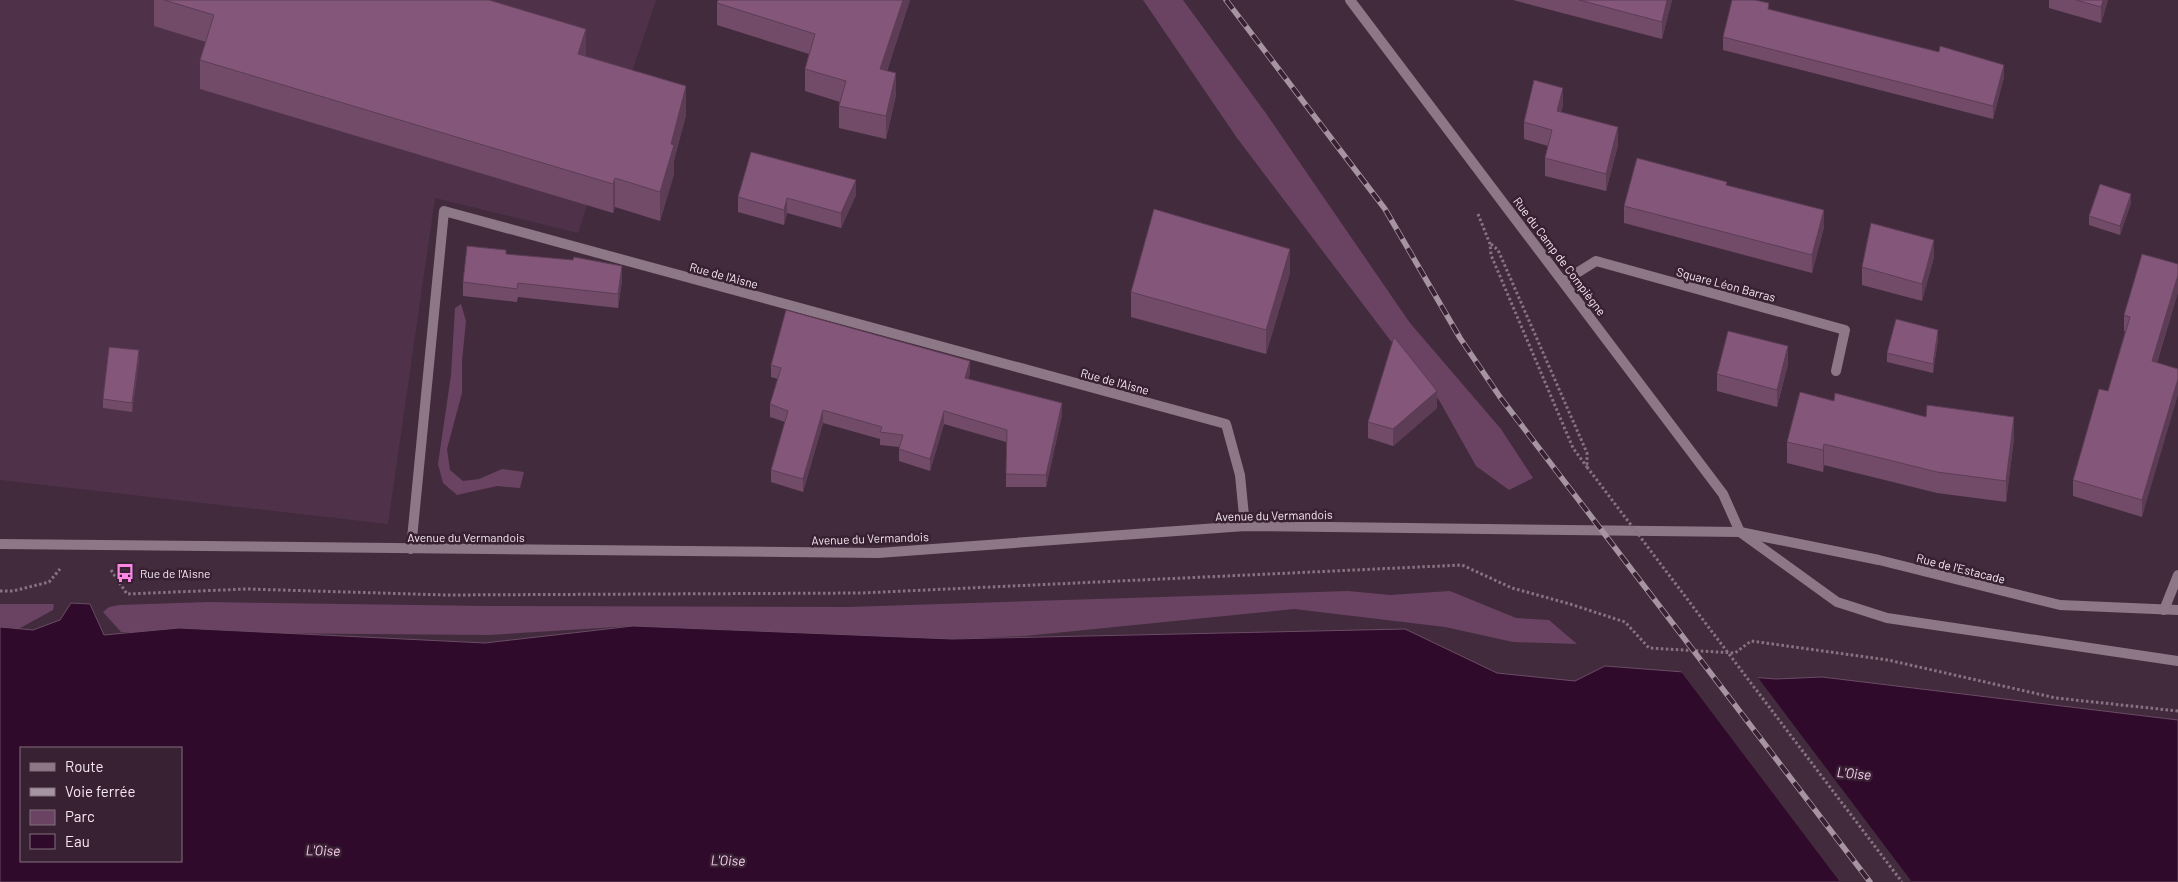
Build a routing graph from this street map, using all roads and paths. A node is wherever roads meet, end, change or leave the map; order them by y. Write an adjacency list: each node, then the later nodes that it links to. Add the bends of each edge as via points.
1 (1350, 0): 2 (street, Rue du Camp de Compiègne)
2 (1564, 282): 3 (street, Square Léon Barras, via 1596,261 1845,330); 6 (street, Rue du Camp de Compiègne, via 1723,494)
3 (1836, 371)
4 (1587, 466): 4 (path, via 1587,453 1498,250 1490,244 1491,254 1574,448); 17 (path, bridge)
5 (1245, 526): 6 (street, Avenue du Vermandois); 8 (street, Avenue du Vermandois, via 878,553); 8 (street, Rue de l'Aisne, via 1240,476 1226,424 444,212)
6 (1740, 532): 13 (street, Rue de l'Estacade, via 1879,560 2060,605); 15 (street, via 1837,602 1887,618)
7 (0, 544): 8 (street, Avenue du Vermandois)
8 (412, 550)
9 (65, 564): 12 (path, via 49,582)
10 (106, 564): 16 (path, via 127,594 247,589 446,595 862,593 1462,565 1512,588 1625,622 1649,648 1735,652 1751,641 1888,660 2056,698)
11 (2178, 575): 13 (street)
12 (0, 591)
13 (2164, 610): 14 (street, Rue de l'Estacade)
14 (2178, 610)
15 (2178, 661)
16 (2178, 711)
17 (1902, 882)

